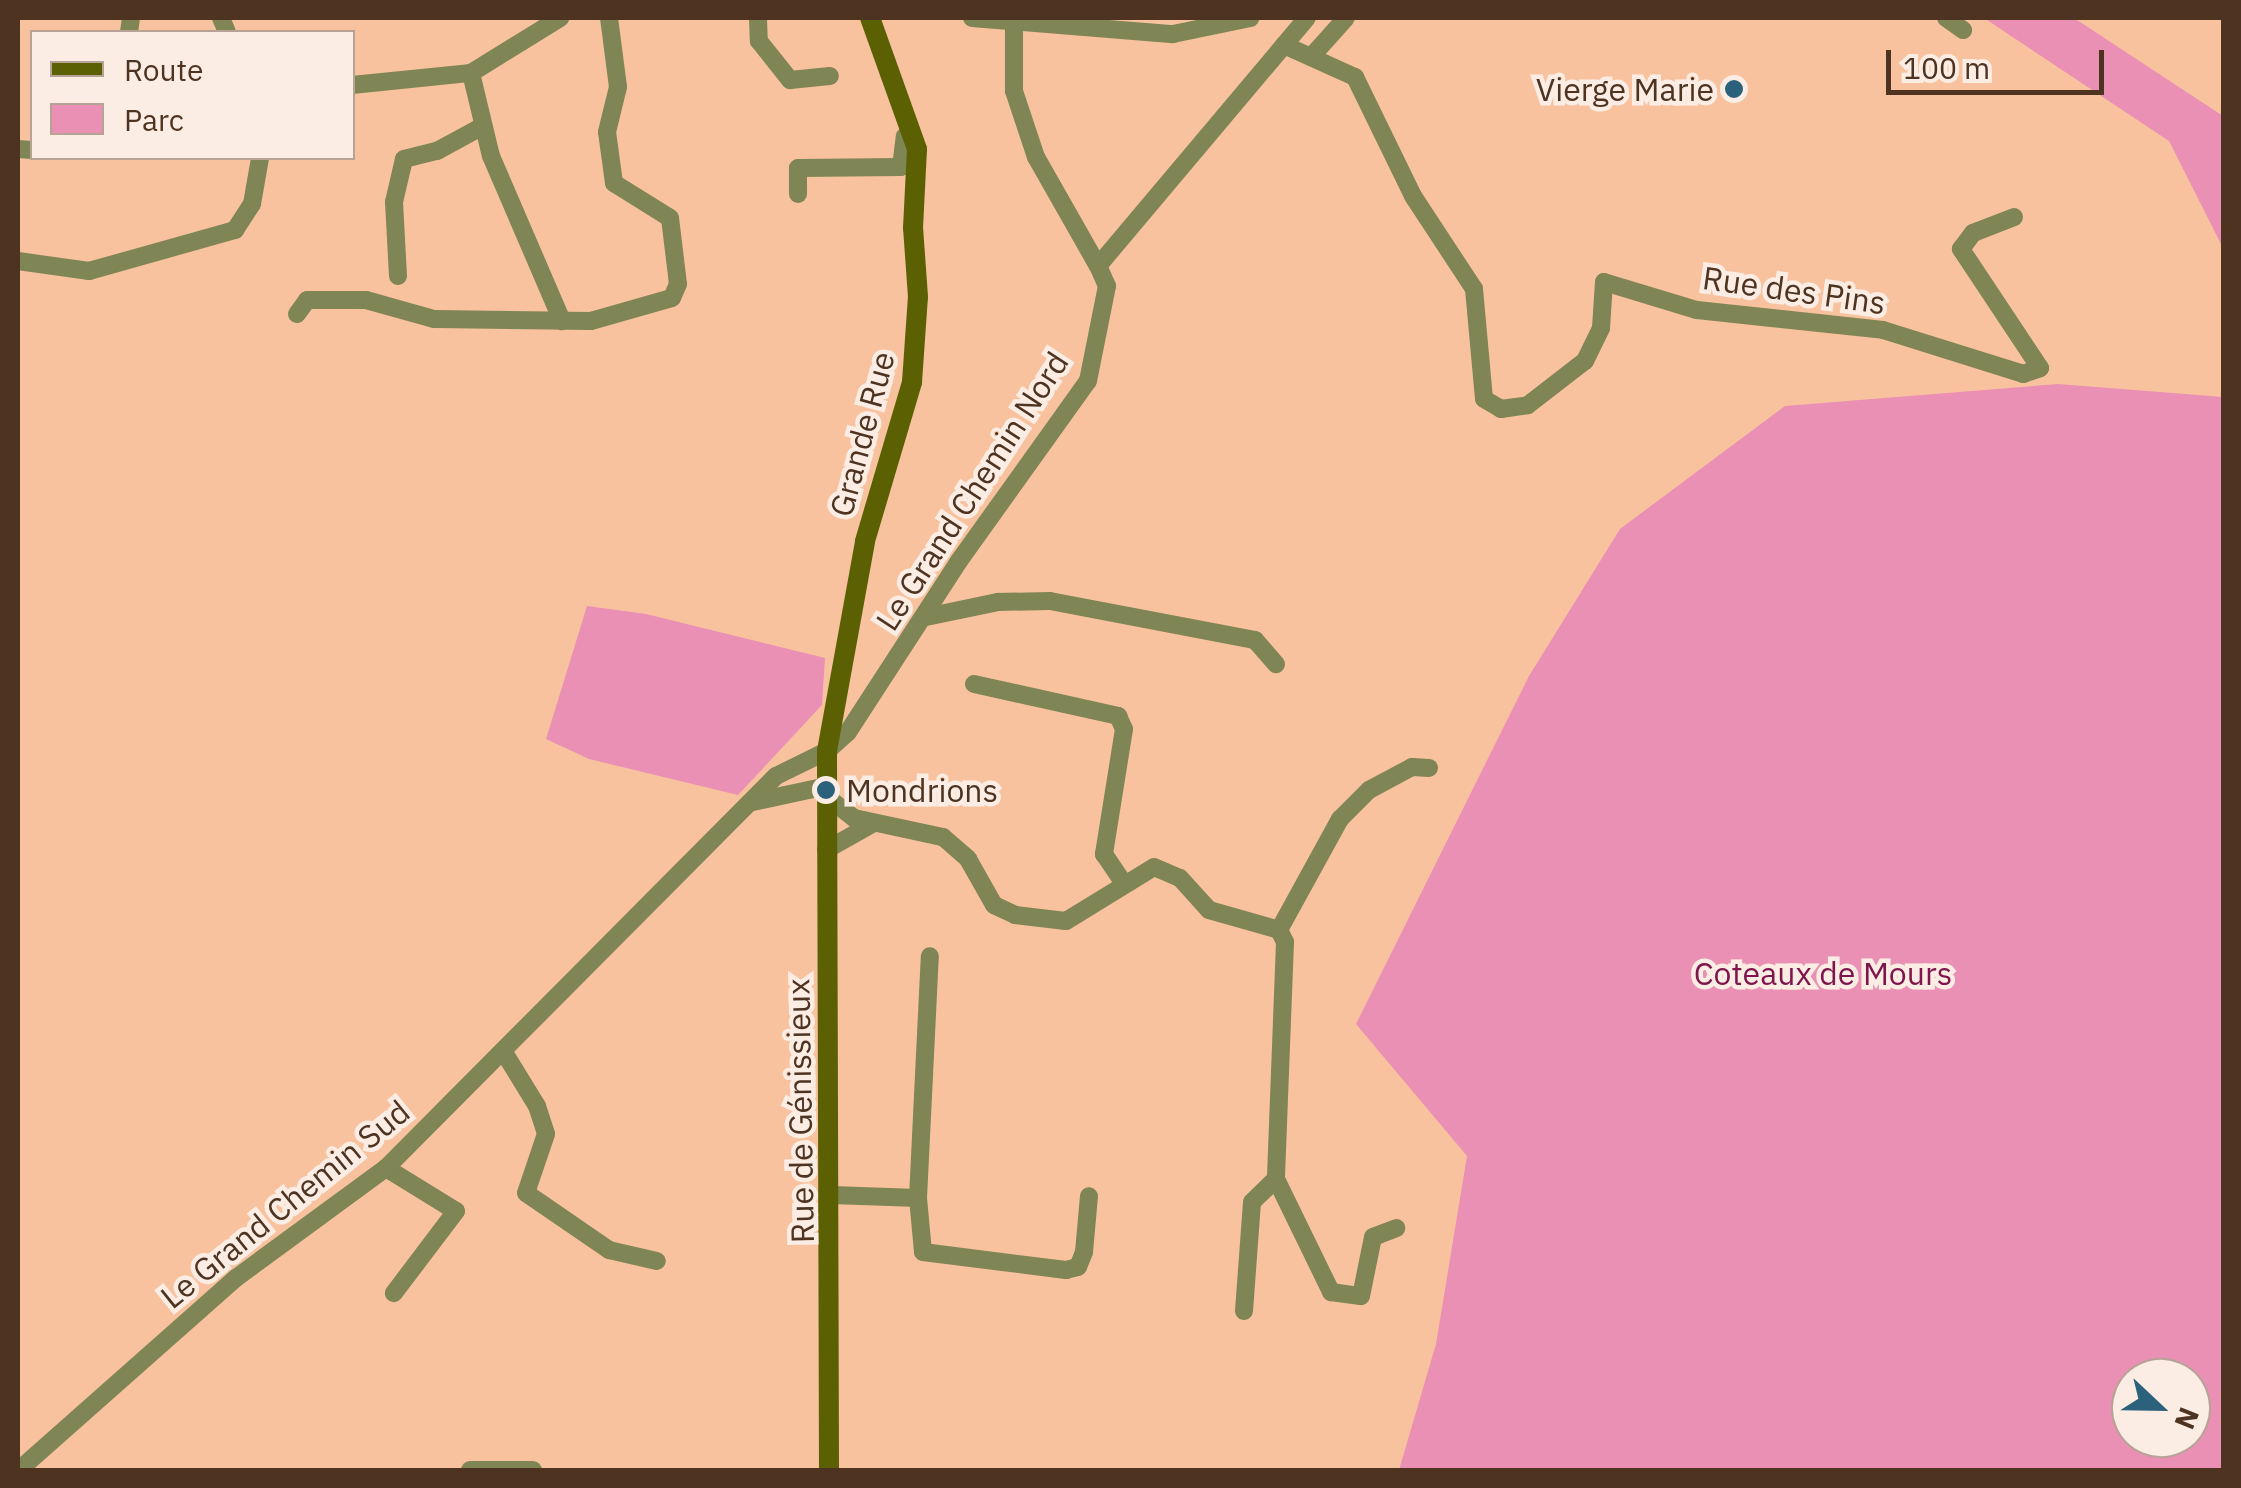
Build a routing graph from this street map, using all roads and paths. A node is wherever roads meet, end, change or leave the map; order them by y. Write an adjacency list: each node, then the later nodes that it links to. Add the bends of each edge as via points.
1 (557, 18): 14 (street)
2 (609, 18): 26 (street, via 618,86 607,132 614,184 670,218 678,284 666,301 591,321)
3 (758, 18): 15 (street, via 759,41 790,80)
4 (870, 18): 17 (street, Grande Rue)
5 (972, 18): 10 (street)
6 (1250, 18): 10 (street, via 1172,34)
7 (1306, 18): 12 (street)
8 (1346, 18): 13 (street)
9 (1946, 18): 11 (street)
10 (1014, 24): 23 (street, via 1014,90 1036,157)
11 (1963, 30)
12 (1284, 45): 13 (street, Rue des Pins); 23 (street)
13 (1311, 57): 21 (street, Rue des Pins, via 1355,77 1413,196 1474,289 1484,399 1502,410 1528,405 1586,361 1601,328 1604,282 1697,310 1884,330 2023,374 2040,368 1961,249 1973,233)
14 (472, 73): 16 (street); 18 (street)
15 (830, 76)
16 (355, 85)
17 (908, 123): 20 (street, via 902,167 798,168); 30 (street, Grande Rue, via 917,149 912,382 865,541)
18 (482, 127): 24 (street, via 437,151 404,159 394,202); 26 (street)
19 (260, 160): 22 (street, via 252,204 235,230 90,271)
20 (798, 194)
21 (2014, 217)
22 (18, 261)
23 (1098, 266): 27 (street, Le Grand Chemin Nord, via 1107,286 1088,382)
24 (398, 276)
25 (296, 314): 26 (street, via 306,300 366,300 434,319)
26 (562, 321)
27 (926, 617): 28 (street, via 998,602 1050,602 1255,640); 30 (street, Le Grand Chemin Nord, via 848,732)
28 (1276, 664)
29 (974, 684): 36 (street, via 1118,716 1124,729 1104,854)
30 (827, 752): 32 (street, Rue de Génissieux); 33 (street, Le Grand Chemin Sud, via 776,776)
31 (1429, 768): 37 (street, via 1412,766 1369,790 1340,818)
32 (827, 791): 33 (street); 34 (street, via 854,818); 35 (street, Rue de Génissieux)
33 (748, 804): 39 (street, Le Grand Chemin Sud)
34 (874, 823): 35 (street); 36 (street, via 943,837 968,859 994,905 1026,917 1066,921 1102,903)
35 (826, 850): 42 (street, Rue de Génissieux)
36 (1122, 882): 37 (street, via 1139,871 1166,868 1208,910)
37 (1279, 930): 41 (street, via 1285,942)
38 (930, 956): 44 (street)
39 (505, 1054): 40 (street, Le Grand Chemin Sud); 46 (street, via 538,1106 546,1134 526,1193 610,1250)
40 (386, 1168): 47 (street, via 456,1211); 49 (street, Le Grand Chemin Sud, via 236,1278)
41 (1276, 1179): 45 (street, via 1331,1292 1361,1296 1373,1237); 48 (street, via 1252,1202)
42 (832, 1195): 44 (street); 52 (street, Rue de Génissieux)
43 (1089, 1196): 44 (street, via 1084,1252 1078,1267 1066,1270 923,1252)
44 (918, 1198)
45 (1396, 1228)
46 (657, 1262)
47 (394, 1292)
48 (1244, 1311)
49 (19, 1470)
50 (470, 1470): 51 (street)
51 (533, 1470)
52 (829, 1470)

